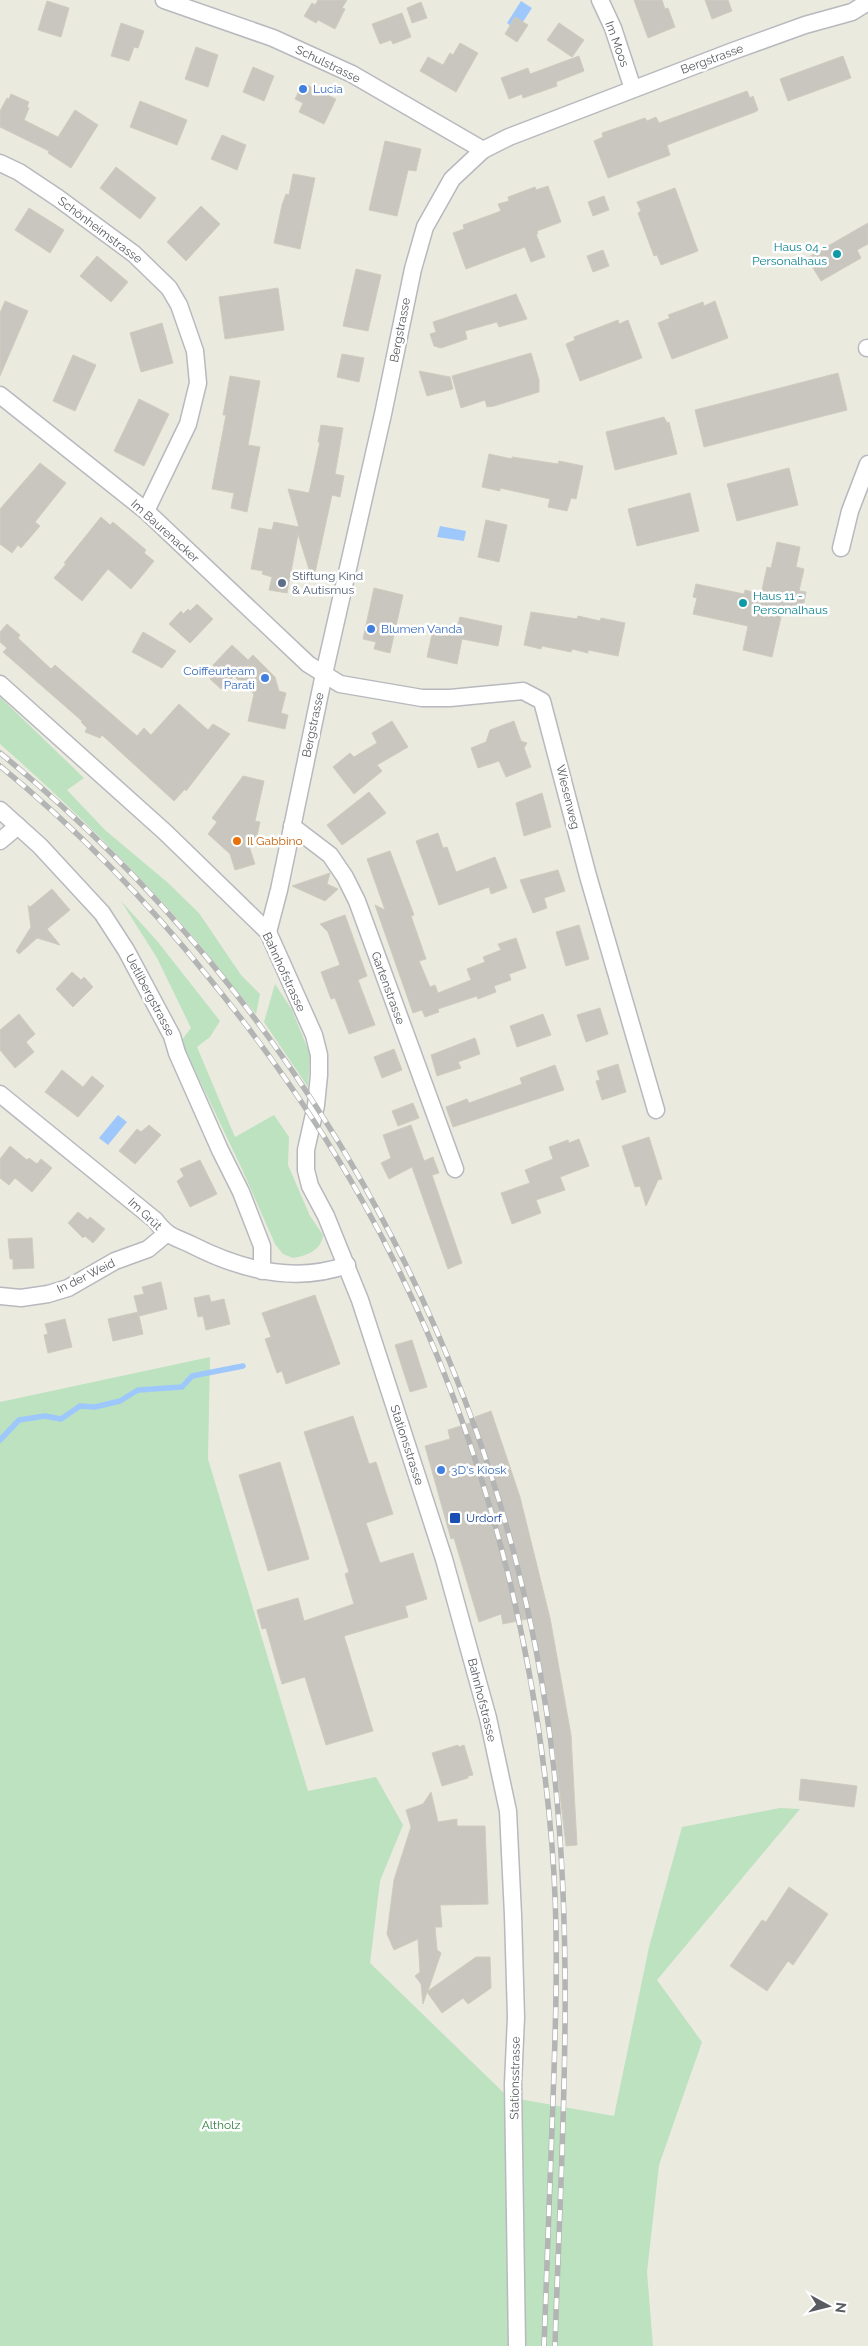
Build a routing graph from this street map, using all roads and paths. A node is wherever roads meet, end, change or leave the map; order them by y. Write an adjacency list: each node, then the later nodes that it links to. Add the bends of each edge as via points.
1 (164, 0): 5 (street, Schulstrasse, via 273,38 352,74)
2 (600, 0): 4 (street, Im Moos)
3 (868, 2): 4 (street, Bergstrasse, via 852,12 796,28)
4 (633, 89): 5 (street, Bergstrasse)
5 (482, 150): 11 (street, Bergstrasse, via 452,179 425,226)
6 (0, 163): 9 (street, Schönheimstrasse, via 58,198 134,254 169,288 179,305 195,351 198,384 188,424)
7 (0, 395): 9 (street, Im Baurenacker)
8 (868, 464): 10 (street, via 850,511)
9 (146, 511): 11 (street, Im Baurenacker, via 275,634)
10 (841, 548)
11 (324, 674): 15 (street, Bergstrasse); 19 (street, Wiesenweg, via 340,684 422,698 524,691 542,701 588,876)
12 (0, 684): 17 (street, Bahnhofstrasse, via 164,832)
13 (0, 810): 14 (street, Uetlibergstrasse)
14 (18, 826): 16 (street); 23 (street, Uetlibergstrasse, via 102,913 126,950 172,1036 241,1192 262,1246)
15 (292, 826): 17 (street, Bergstrasse); 20 (street, Gartenstrasse, via 330,855 357,901)
16 (0, 841)
17 (268, 932): 22 (street, Bahnhofstrasse, via 314,1035 319,1055 316,1105 306,1150 306,1170 310,1186)
18 (0, 1094): 21 (street, Im Grüt, via 155,1220)
19 (656, 1110)
20 (455, 1169)
21 (166, 1234): 23 (street, Im Grüt, via 221,1258); 24 (street, In der Weid, via 148,1249 115,1261 68,1288 21,1298)
22 (347, 1265): 23 (street, Im Grüt, via 293,1275); 25 (street, Bahnhofstrasse)
23 (262, 1271)
24 (0, 1296)
25 (360, 1300): 26 (street, Stationsstrasse)
26 (453, 1590): 27 (street, Bahnhofstrasse, via 488,1718)
27 (508, 1811): 28 (street, Stationsstrasse, via 516,2008 513,2084)
28 (517, 2346)

